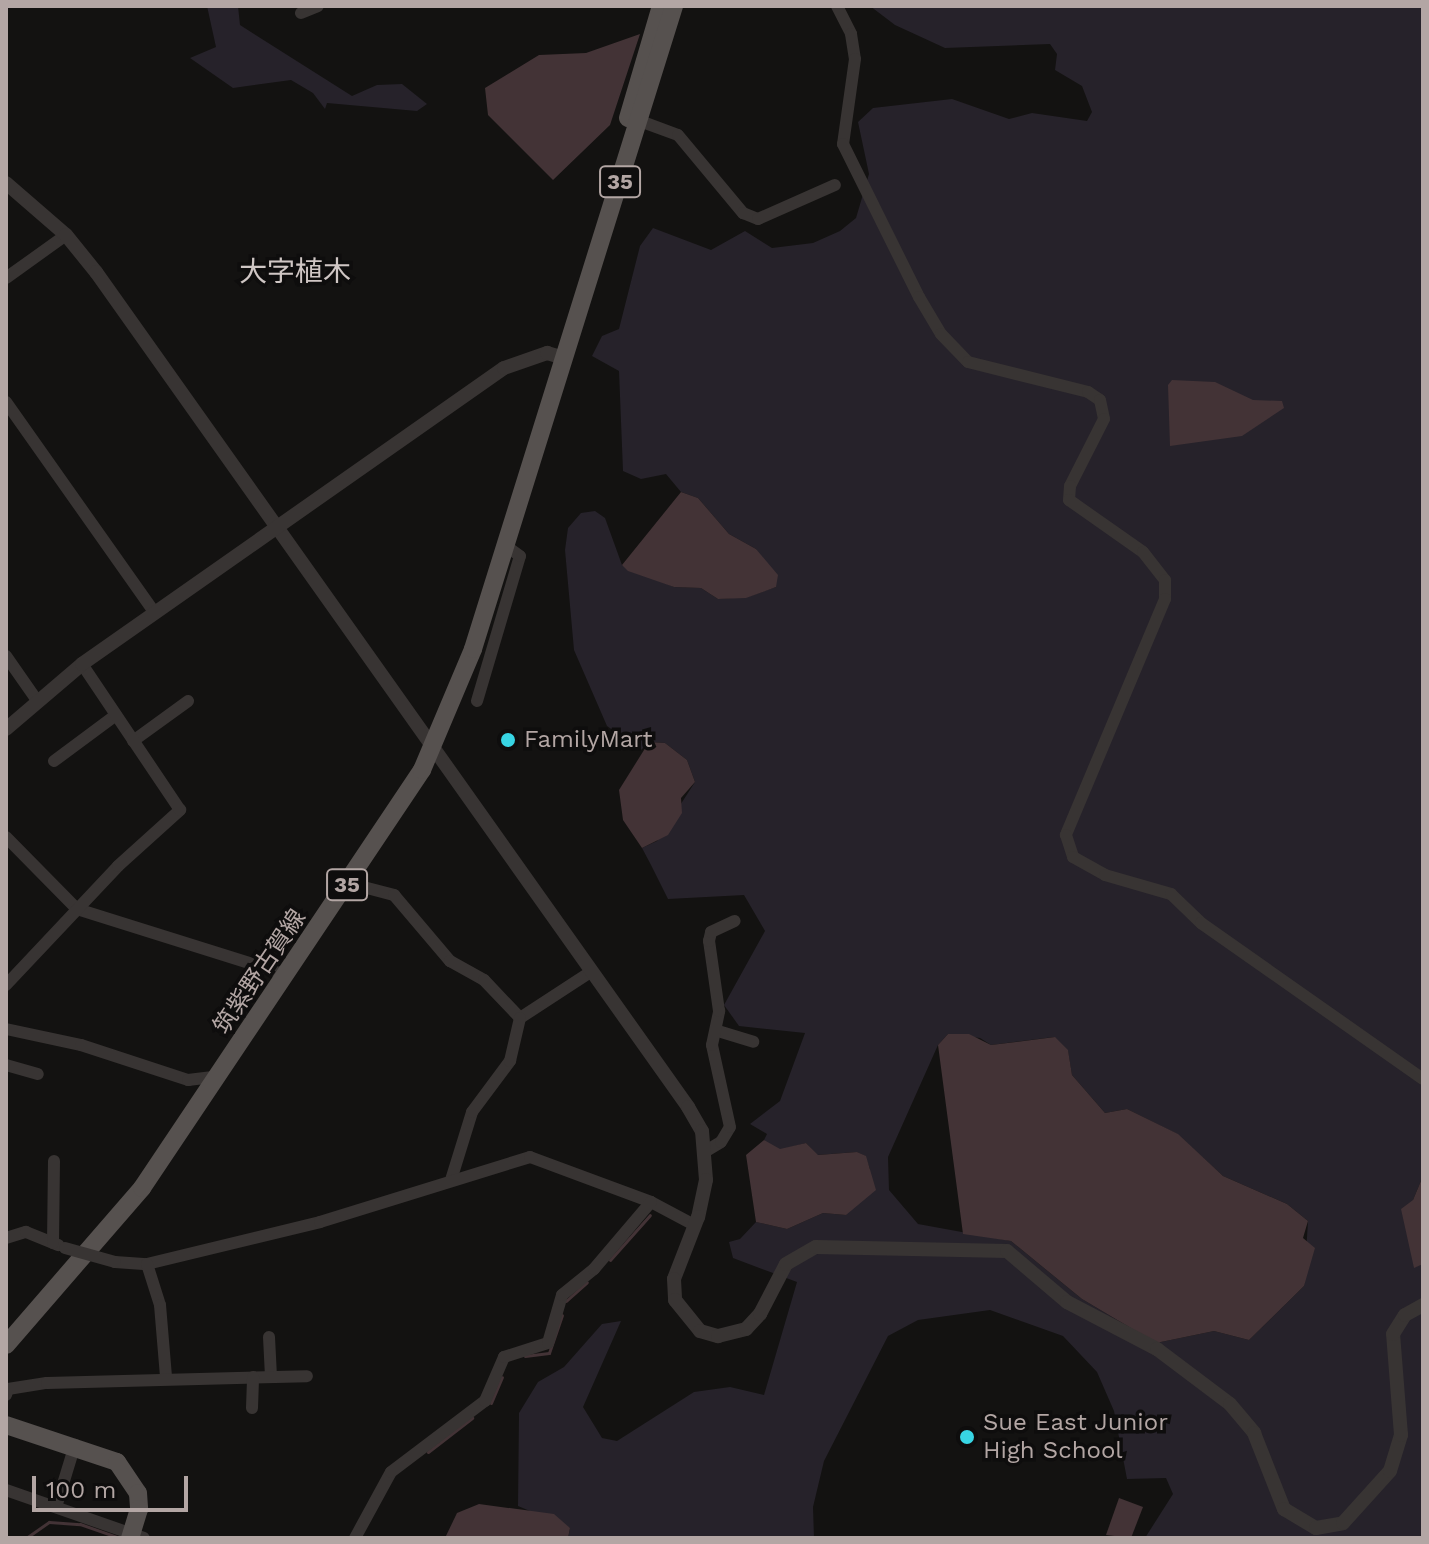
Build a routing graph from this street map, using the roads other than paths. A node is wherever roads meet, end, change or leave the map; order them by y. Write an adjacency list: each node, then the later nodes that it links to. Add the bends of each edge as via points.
1 (318, 6): 5 (street)
2 (661, 6): 11 (main road, 筑紫野古賀線 / 35, via 562,328)
3 (674, 6): 6 (main road, 筑紫野古賀線 / 35)
4 (837, 6): 40 (street, via 851,34 855,59 843,144 919,297 941,334 968,362 1088,392 1100,400 1104,419 1070,486 1069,500 1143,552 1165,580 1165,599 1066,835 1073,857 1105,875 1171,894 1201,923)
5 (301, 13)
6 (640, 121): 8 (street, via 678,135 743,213 758,219); 11 (main road, 筑紫野古賀線 / 35)
7 (6, 183): 9 (street)
8 (835, 185)
9 (66, 235): 10 (street); 13 (street)
10 (6, 278)
11 (564, 358): 13 (street, via 547,353 504,368); 14 (main road, 筑紫野古賀線 / 35)
12 (6, 402): 15 (street)
13 (276, 527): 15 (street); 24 (street)
14 (505, 545): 20 (street, via 520,556); 24 (main road, 筑紫野古賀線 / 35, via 473,649)
15 (155, 613): 17 (street)
16 (6, 656): 18 (street)
17 (82, 664): 18 (street); 21 (street)
18 (36, 699): 22 (street)
19 (188, 701): 23 (street)
20 (477, 701)
21 (116, 715): 23 (street); 25 (street)
22 (6, 729)
23 (133, 741): 28 (street, via 180,810)
24 (432, 748): 27 (main road, 筑紫野古賀線 / 35); 30 (street)
25 (54, 761)
26 (6, 837): 28 (street)
27 (348, 883): 31 (main road, 筑紫野古賀線 / 35); 33 (street, via 394,895 450,961 484,980)
28 (77, 909): 31 (street); 32 (street)
29 (735, 921): 35 (street, via 711,932 709,941)
30 (592, 971): 33 (street); 41 (street, via 688,1107)
31 (287, 975): 39 (main road, 筑紫野古賀線 / 35)
32 (6, 985)
33 (520, 1018): 43 (street, via 510,1061 472,1112)
34 (6, 1029): 39 (street, via 81,1045 188,1080)
35 (718, 1031): 36 (street); 41 (street, via 712,1045 730,1127 721,1142)
36 (753, 1042)
37 (6, 1065): 38 (street)
38 (38, 1074)
39 (219, 1076): 51 (main road, 筑紫野古賀線 / 35, via 142,1188)
40 (1423, 1079)
41 (706, 1151): 45 (street, via 703,1200)
42 (54, 1161): 47 (street)
43 (451, 1180): 44 (street, via 530,1157); 48 (street, via 406,1198)
44 (651, 1202): 45 (street); 63 (street, via 605,1258 562,1295 548,1343 504,1357 485,1401 391,1472)
45 (694, 1225): 49 (street, via 674,1279 675,1300 686,1319 718,1336 755,1321 776,1276 793,1257 816,1247 1007,1251 1067,1302 1157,1349 1230,1404 1254,1433 1284,1509 1316,1528 1343,1523 1390,1471 1401,1435 1393,1334 1405,1315)
46 (6, 1238): 47 (street, via 26,1232)
47 (59, 1245): 48 (street, bridge, via 115,1262)
48 (147, 1264): 53 (street, via 160,1305)
49 (1423, 1305)
50 (269, 1337): 55 (street)
51 (6, 1345)
52 (307, 1376): 55 (street)
53 (166, 1377): 54 (street); 56 (street, via 47,1383 8,1389)
54 (253, 1377): 55 (street); 57 (street)
55 (271, 1377)
56 (6, 1395)
57 (252, 1408)
58 (6, 1425): 59 (main road)
59 (75, 1445): 61 (street); 62 (main road, via 117,1462 132,1479 139,1509)
60 (6, 1490): 61 (street)
61 (56, 1507): 62 (street)
62 (135, 1537)
63 (355, 1538)

